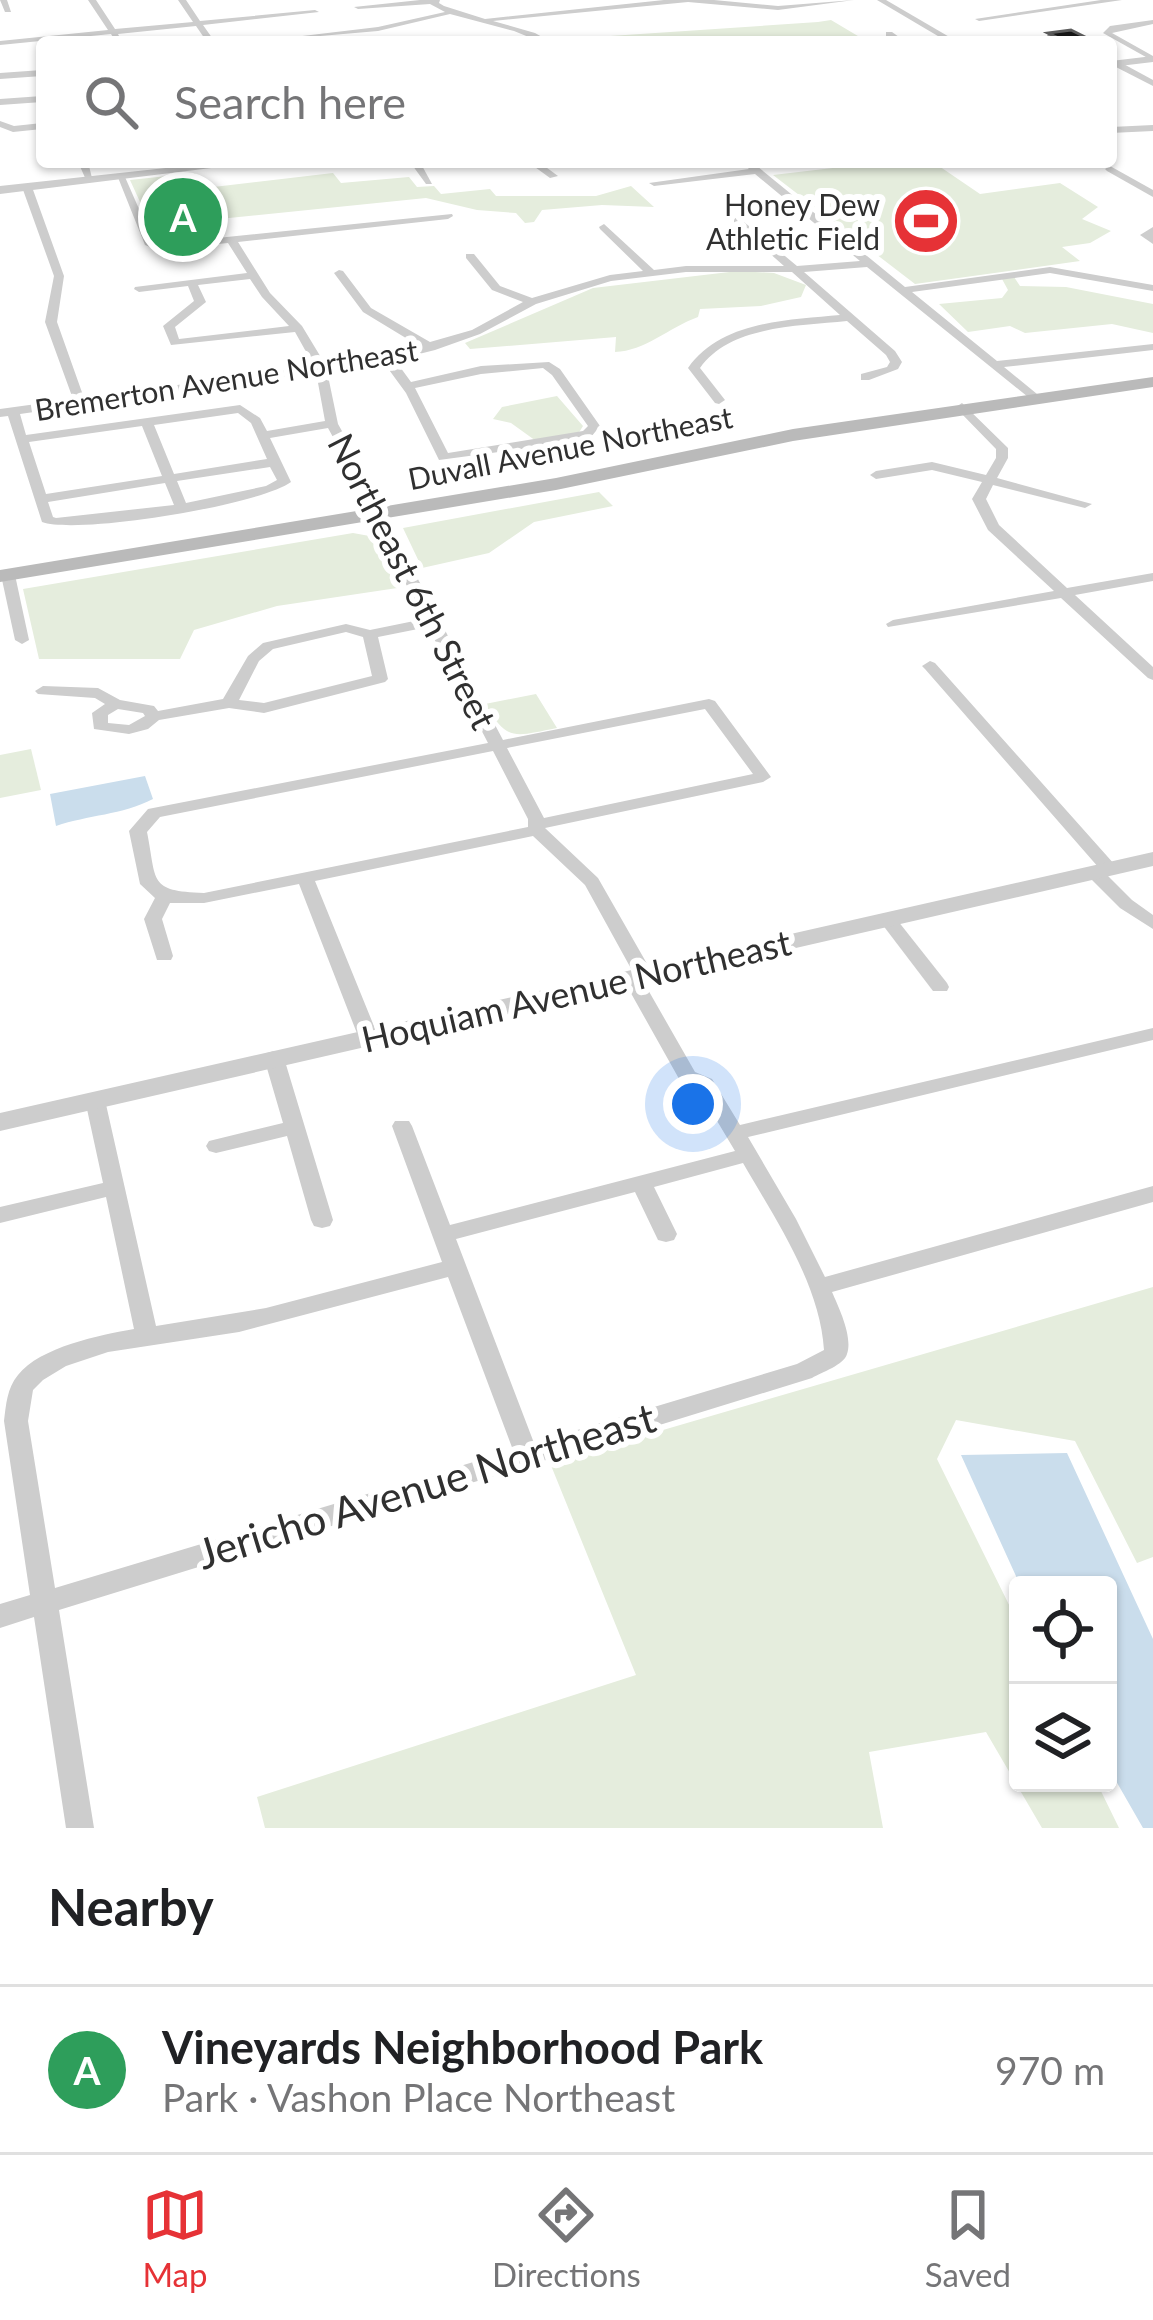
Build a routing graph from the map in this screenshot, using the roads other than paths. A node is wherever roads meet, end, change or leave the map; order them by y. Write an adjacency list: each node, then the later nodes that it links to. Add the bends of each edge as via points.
1 (92, 0): 24 (street)
2 (182, 0): 22 (street)
3 (283, 0): 22 (street, via 315,12)
4 (444, 0): 10 (street)
5 (688, 0): 11 (street); 14 (street)
6 (794, 0): 13 (street)
7 (850, 0): 13 (street)
8 (881, 0): 30 (street)
9 (1118, 0): 19 (street)
10 (429, 1): 12 (street); 16 (street)
11 (729, 4): 13 (street); 17 (street)
12 (358, 7)
13 (804, 7): 15 (street)
14 (608, 8): 18 (street); 20 (street)
15 (815, 13)
16 (446, 14): 18 (street); 27 (street)
17 (718, 14)
18 (489, 19): 28 (street)
19 (979, 19)
20 (625, 21)
21 (1153, 22): 31 (street, via 1113,28)
22 (199, 23): 25 (street); 26 (street)
23 (889, 34): 29 (street)
24 (116, 36)
25 (123, 36)
26 (208, 36)
27 (312, 36)
28 (532, 36)
29 (892, 36)
30 (944, 36)
31 (1112, 36)
32 (1117, 39): 37 (street)
33 (36, 41): 34 (street)
34 (0, 43)
35 (36, 51): 36 (street)
36 (0, 54)
37 (1152, 59): 38 (street)
38 (1117, 63)
39 (1117, 66): 42 (street)
40 (36, 73): 41 (street)
41 (0, 76)
42 (1153, 83)
43 (36, 87): 44 (street)
44 (0, 90)
45 (36, 99): 46 (street)
46 (0, 102)
47 (0, 124): 48 (street)
48 (36, 127)
49 (1153, 128): 50 (street)
50 (1117, 130)
51 (85, 168): 60 (street)
52 (178, 168): 59 (street)
53 (419, 168): 61 (street)
54 (542, 168): 58 (street)
55 (753, 168): 57 (street)
56 (1110, 170): 65 (street)
57 (757, 171): 62 (street); 71 (street)
58 (553, 176)
59 (120, 177): 60 (street); 69 (street, via 149,243)
60 (90, 180): 63 (street)
61 (429, 182)
62 (654, 183)
63 (27, 187): 64 (street); 93 (street, via 59,276 52,322)
64 (0, 190)
65 (1153, 194)
66 (448, 216): 69 (street)
67 (738, 220): 72 (street)
68 (604, 226): 74 (street)
69 (232, 240): 75 (street, Northeast 6th Street)
70 (470, 256): 80 (street, via 496,287)
71 (870, 263): 72 (street, Bremerton Avenue Northeast); 79 (street)
72 (794, 269): 74 (street, Bremerton Avenue Northeast); 81 (street)
73 (339, 273): 84 (street, via 368,310)
74 (651, 273): 80 (street, Bremerton Avenue Northeast)
75 (253, 275): 76 (street); 82 (street, Northeast 6th Street)
76 (193, 285): 78 (street); 82 (street, via 200,302 168,328 175,343)
77 (1153, 288): 79 (street, via 1050,270)
78 (139, 289)
79 (904, 290): 86 (street)
80 (532, 302): 84 (street, Bremerton Avenue Northeast)
81 (849, 317): 88 (street, via 896,362); 92 (street, via 748,333 705,352 694,368)
82 (298, 328): 87 (street, Northeast 6th Street)
83 (1153, 347): 86 (street)
84 (431, 348): 85 (street, Bremerton Avenue Northeast)
85 (387, 359): 87 (street, Bremerton Avenue Northeast); 90 (street)
86 (995, 365): 91 (street)
87 (321, 368): 93 (street, Bremerton Avenue Northeast); 97 (street, Northeast 6th Street)
88 (865, 377)
89 (1153, 382): 91 (main road, Duvall Avenue Northeast)
90 (408, 386): 90 (street, via 444,457 592,431 545,364)
91 (1033, 397): 94 (main road, Duvall Avenue Northeast)
92 (719, 400)
93 (80, 402): 95 (street, Bremerton Avenue Northeast)
94 (962, 407): 102 (street, via 1002,448); 107 (main road, Duvall Avenue Northeast)
95 (7, 412): 99 (street)
96 (146, 422): 98 (street, via 240,409); 99 (street); 103 (street)
97 (332, 424): 98 (street); 107 (street, Northeast 6th Street)
98 (262, 435): 100 (street)
99 (23, 440): 104 (street)
100 (275, 462): 103 (street); 106 (street, via 280,487)
101 (876, 475): 102 (street, via 932,466)
102 (988, 476): 105 (street); 110 (street, via 979,499 993,527)
103 (170, 479): 104 (street); 106 (street)
104 (40, 499): 106 (street, via 55,523)
105 (1085, 504)
106 (181, 506)
107 (382, 514): 108 (main road, Duvall Avenue Northeast); 111 (street, Northeast 6th Street)
108 (4, 576): 114 (street)
109 (1153, 577): 110 (street)
110 (1065, 594): 112 (street); 116 (street)
111 (434, 621): 113 (street); 121 (street, Northeast 6th Street)
112 (893, 625)
113 (370, 634): 118 (street, via 346,628 268,646); 118 (street, via 380,680 264,708)
114 (22, 640)
115 (930, 667): 124 (street)
116 (1153, 675)
117 (43, 691): 119 (street, via 98,693)
118 (229, 703): 120 (street)
119 (116, 704): 120 (street); 120 (street, via 100,713 100,726 134,729)
120 (154, 716)
121 (495, 745): 122 (street, Northeast 6th Street); 122 (street, via 709,704 763,777); 126 (street, via 154,813 138,831 148,884)
122 (537, 827): 125 (street); 130 (street, Northeast 6th Street, via 592,881)
123 (1153, 859): 124 (street, Hoquiam Avenue Northeast)
124 (1102, 871): 127 (street, Hoquiam Avenue Northeast); 128 (street)
125 (305, 877): 126 (street, via 188,901); 133 (street)
126 (164, 897): 129 (street, via 153,920)
127 (888, 920): 130 (street, Hoquiam Avenue Northeast); 131 (street)
128 (1153, 923)
129 (164, 956)
130 (639, 977): 133 (street, Hoquiam Avenue Northeast); 139 (street, Northeast 6th Street, via 688,1077 705,1084)
131 (940, 987)
132 (1153, 1034): 139 (street)
133 (368, 1036): 134 (street, Hoquiam Avenue Northeast)
134 (274, 1058): 135 (street, Hoquiam Avenue Northeast); 138 (street)
135 (95, 1100): 136 (street, Hoquiam Avenue Northeast); 143 (street)
136 (0, 1122)
137 (402, 1126): 148 (street)
138 (294, 1127): 140 (street); 146 (street)
139 (735, 1133): 141 (street, Northeast 6th Street)
140 (216, 1146)
141 (747, 1155): 142 (street); 150 (street, Northeast 6th Street)
142 (640, 1183): 147 (street); 148 (street)
143 (112, 1188): 145 (street); 151 (street)
144 (1153, 1194): 150 (street)
145 (0, 1215)
146 (322, 1220)
147 (666, 1234)
148 (442, 1235): 149 (street)
149 (454, 1267): 151 (street, via 239,1323); 154 (street)
150 (820, 1287): 152 (street, Northeast 6th Street)
151 (146, 1333): 153 (street, via 31,1376)
152 (838, 1341): 154 (street, Jericho Avenue Northeast, via 836,1354 804,1372)
153 (8, 1424): 155 (street)
154 (526, 1453): 155 (street, Jericho Avenue Northeast)
155 (44, 1603): 156 (street, Jericho Avenue Northeast); 157 (street)
156 (0, 1616)
157 (80, 1828)

